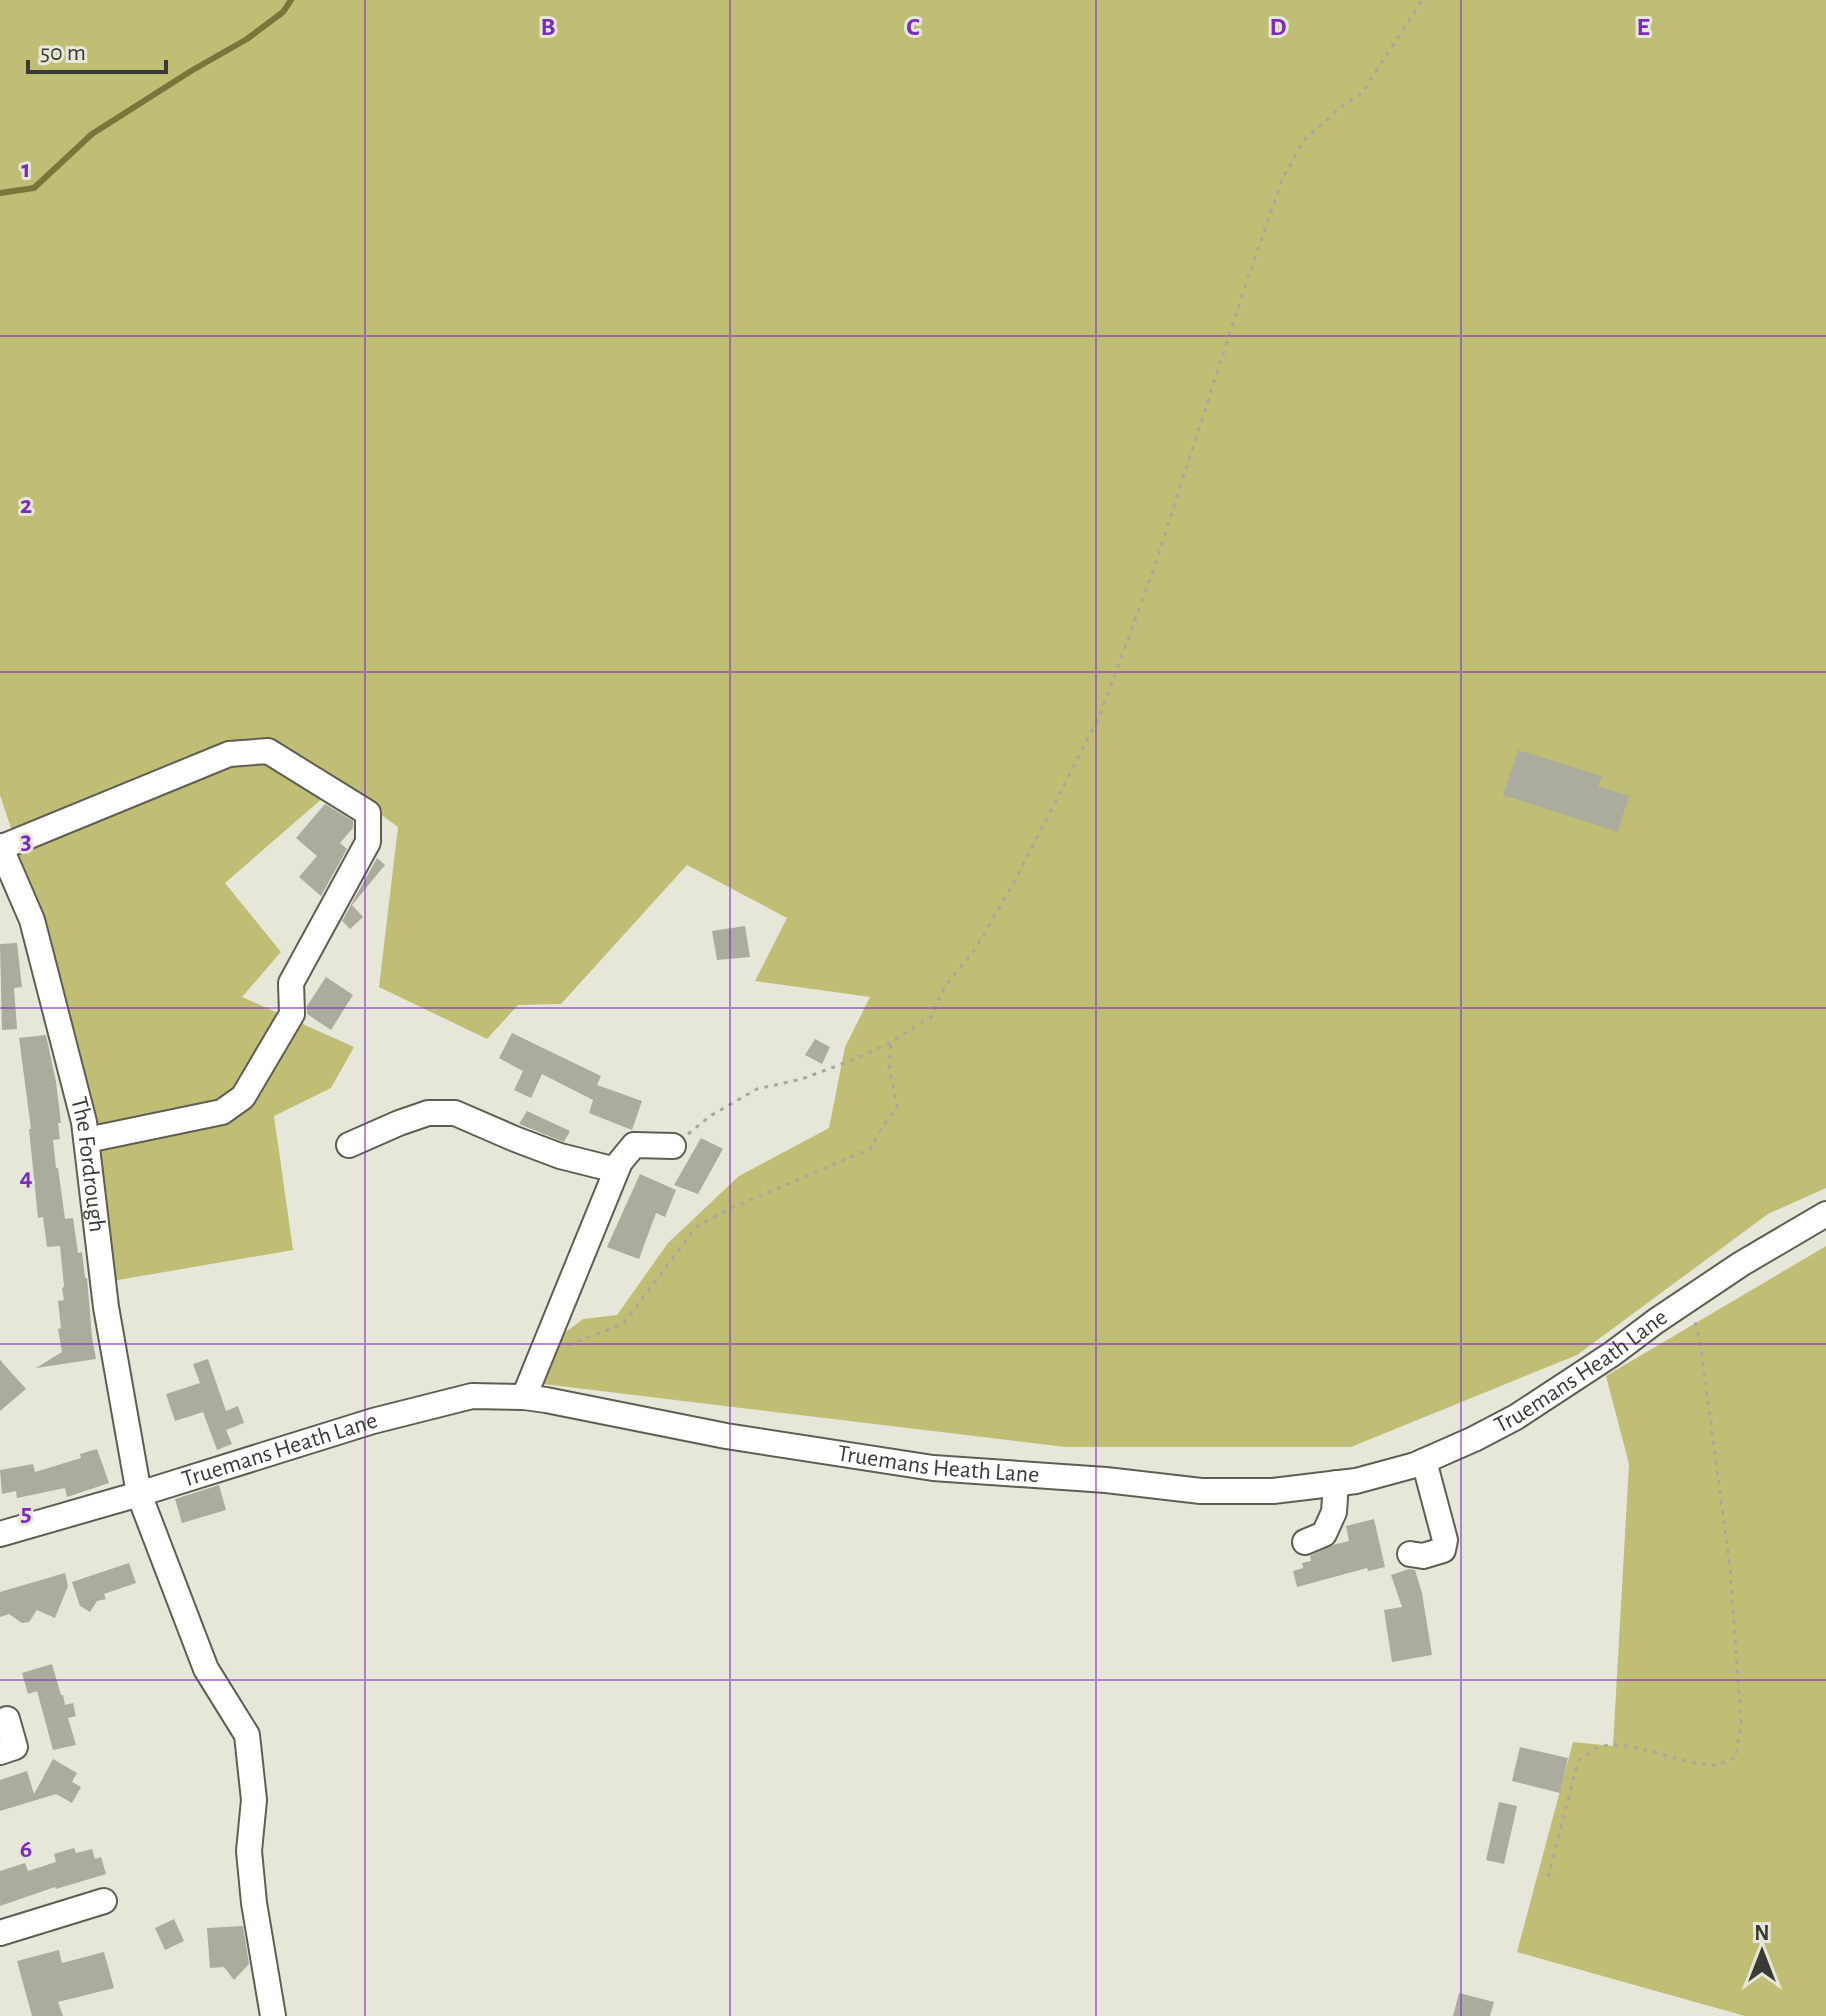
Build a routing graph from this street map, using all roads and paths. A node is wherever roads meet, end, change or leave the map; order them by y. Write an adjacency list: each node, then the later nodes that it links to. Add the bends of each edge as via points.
1 (1422, 0): 3 (path, via 1362,93 1304,140 1283,178 1100,715 976,948 945,986 931,1017)
2 (0, 847): 4 (street, The Fordrough, via 32,920); 4 (street, via 229,754 268,751 368,813 368,842 291,983 292,1014 243,1097 222,1112)
3 (891, 1042): 6 (path, via 802,1079 757,1089 710,1116); 10 (path, via 889,1064 897,1107 870,1149 696,1227 623,1324)
4 (87, 1140): 14 (street, The Fordrough, via 106,1307)
5 (349, 1145): 7 (street, via 428,1113 455,1113 560,1156)
6 (673, 1146): 7 (street, via 634,1145)
7 (616, 1170): 11 (street)
8 (1826, 1214): 9 (street, Truemans Heath Lane)
9 (1690, 1298): 12 (street, Truemans Heath Lane, via 1516,1417); 20 (path, via 1730,1567 1741,1721 1736,1757 1715,1766 1623,1745 1589,1753 1578,1761)
10 (562, 1348)
11 (524, 1397): 13 (street, Truemans Heath Lane, via 933,1468 1201,1491 1273,1491); 14 (street, Truemans Heath Lane, via 472,1396)
12 (1424, 1461): 13 (street, Truemans Heath Lane); 17 (street, via 1445,1540 1443,1550)
13 (1336, 1483): 16 (street, via 1334,1512 1324,1534)
14 (139, 1494): 15 (street, Truemans Heath Lane); 23 (street, The Fordrough, via 206,1669 247,1735 254,1800 249,1851)
15 (2, 1528)
16 (1305, 1542)
17 (1410, 1554)
18 (7, 1719): 19 (street, via 15,1747)
19 (0, 1752)
20 (1548, 1877)
21 (104, 1901): 22 (street)
22 (0, 1933)
23 (273, 2016)

